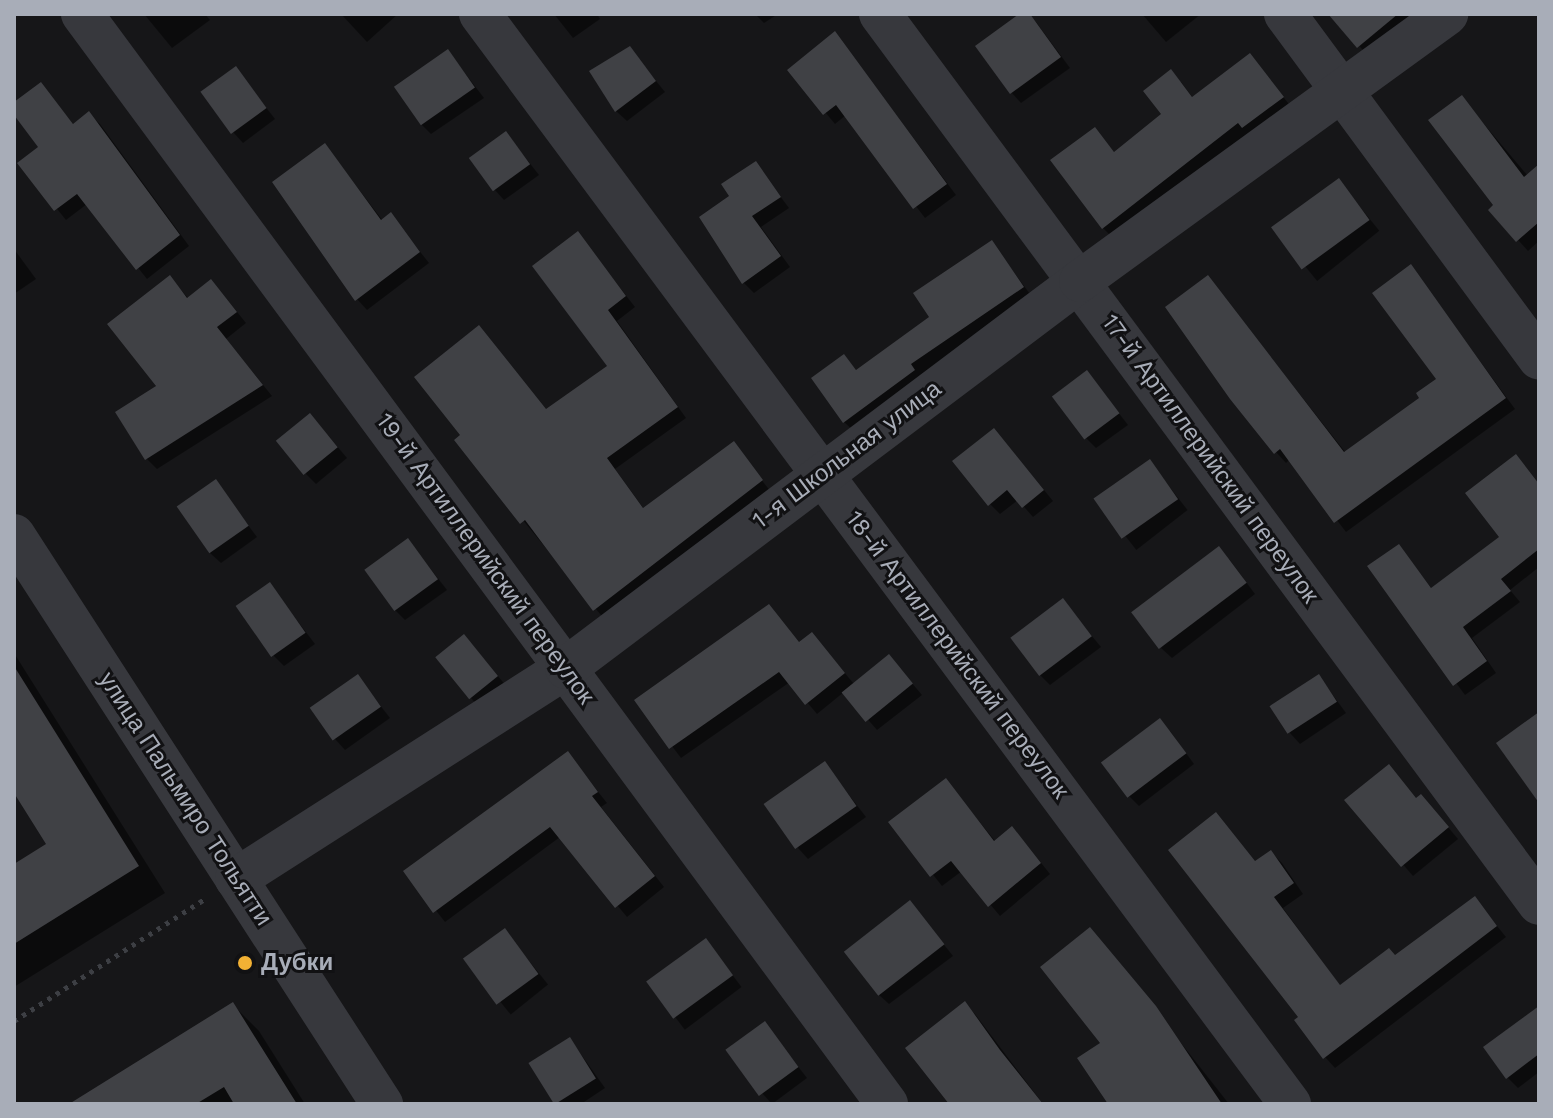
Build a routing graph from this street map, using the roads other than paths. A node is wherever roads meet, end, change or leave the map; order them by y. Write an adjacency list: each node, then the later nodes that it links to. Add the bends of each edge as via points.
1 (82, 14): 11 (street, 19-й Артиллерийский переулок)
2 (480, 14): 9 (street, 18-й Артиллерийский переулок)
3 (880, 14): 7 (street, 17-й Артиллерийский переулок)
4 (1285, 14): 6 (street)
5 (1447, 14): 6 (street, 1-я Школьная улица)
6 (1343, 91): 7 (street, 1-я Школьная улица); 8 (street)
7 (1080, 281): 9 (street, 1-я Школьная улица); 13 (street, 17-й Артиллерийский переулок)
8 (1539, 358)
9 (823, 473): 11 (street, 1-я Школьная улица); 16 (street, 18-й Артиллерийский переулок)
10 (16, 541): 12 (street, улица Пальмиро Тольятти)
11 (566, 668): 12 (street, 1-я Школьная улица); 15 (street, 19-й Артиллерийский переулок)
12 (236, 879): 14 (street, улица Пальмиро Тольятти)
13 (1539, 904)
14 (382, 1104)
15 (887, 1104)
16 (1290, 1104)

